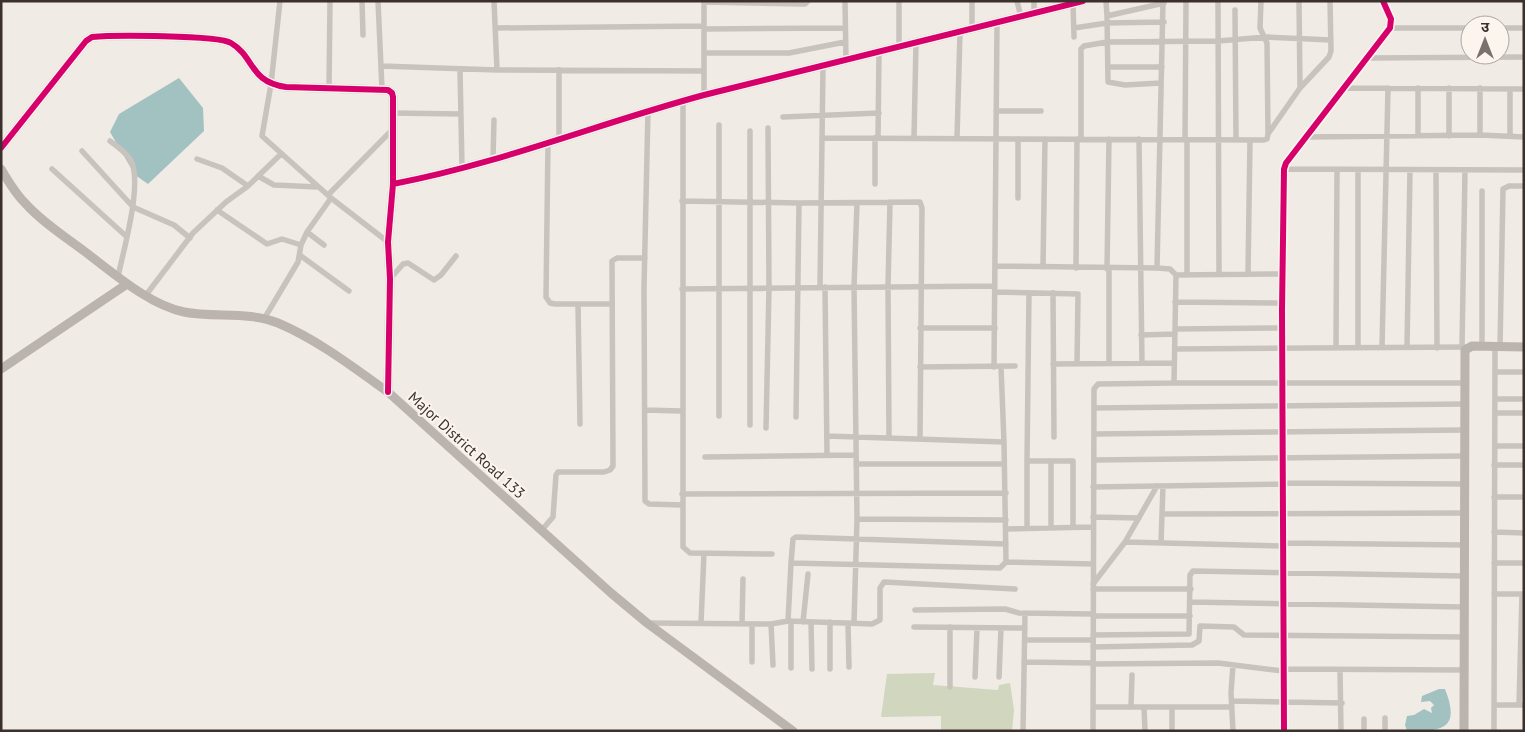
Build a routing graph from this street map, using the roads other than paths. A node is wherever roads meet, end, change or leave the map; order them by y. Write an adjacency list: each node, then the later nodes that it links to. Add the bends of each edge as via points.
1 (280, 1): 66 (street)
2 (330, 1): 73 (street)
3 (362, 1): 39 (street)
4 (378, 1): 57 (street)
5 (494, 1): 29 (street)
6 (808, 1): 19 (street, via 805,4)
7 (845, 1): 31 (street)
8 (900, 1): 51 (street)
9 (972, 1): 32 (street)
10 (1017, 1): 25 (street)
11 (1034, 1): 24 (street)
12 (1106, 1): 26 (street)
13 (1186, 1): 46 (street)
14 (1218, 1): 47 (street)
15 (1261, 1): 41 (street, via 1260,28)
16 (1299, 1): 43 (street)
17 (1330, 1): 44 (street)
18 (1383, 1): 34 (street, via 1391,19)
19 (704, 2): 30 (street)
20 (1078, 2): 22 (street); 33 (street)
21 (1163, 2): 26 (street); 27 (street)
22 (1060, 4): 24 (street)
23 (1236, 10): 42 (street)
24 (1034, 14): 25 (street)
25 (1021, 17): 28 (street)
26 (1107, 19): 27 (street); 33 (street); 49 (street)
27 (1164, 22): 45 (street)
28 (997, 23): 32 (street); 80 (street)
29 (496, 28): 30 (street); 62 (street)
30 (704, 28): 31 (street); 53 (street)
31 (845, 28): 48 (street)
32 (972, 28): 38 (street)
33 (1074, 28): 40 (street)
34 (1390, 28): 35 (street); 55 (street)
35 (1460, 28)
36 (1510, 28): 37 (street)
37 (1524, 28)
38 (960, 32): 50 (street); 103 (street)
39 (363, 35)
40 (1074, 38)
41 (1266, 38): 42 (street); 43 (street); 92 (street)
42 (1236, 39): 47 (street); 114 (street)
43 (1299, 40): 44 (street); 67 (street)
44 (1331, 40): 67 (street, via 1328,57)
45 (1163, 41): 46 (street); 49 (street); 60 (street)
46 (1185, 41): 47 (street); 112 (street)
47 (1218, 41): 113 (street)
48 (845, 42): 53 (street, via 789,53); 56 (street)
49 (1107, 42): 59 (street); 108 (street, via 1081,49)
50 (916, 43): 51 (street); 102 (street)
51 (899, 47): 52 (street)
52 (879, 52): 56 (street); 83 (street)
53 (704, 53): 64 (street)
54 (1524, 57): 55 (street)
55 (1366, 58): 68 (street)
56 (846, 60): 58 (street)
57 (381, 66): 61 (street); 74 (street)
58 (823, 66): 77 (street); 85 (street)
59 (1108, 67): 60 (street); 65 (street, via 1111,84)
60 (1162, 67): 65 (street)
61 (460, 69): 62 (street); 84 (street)
62 (497, 70): 63 (street)
63 (559, 70): 64 (street); 99 (street)
64 (704, 71): 77 (street)
65 (1162, 83): 111 (street)
66 (271, 84): 73 (street); 118 (street, via 262,79 229,42 156,37 92,38 86,41); 120 (street, via 262,136)
67 (1300, 88): 92 (street)
68 (1343, 88): 69 (street); 97 (street)
69 (1388, 88): 70 (street); 105 (street)
70 (1418, 88): 71 (street); 93 (street)
71 (1449, 88): 72 (street); 95 (street)
72 (1480, 88): 75 (street); 94 (street)
73 (330, 89): 74 (street)
74 (382, 89): 82 (street, via 392,92)
75 (1510, 89): 76 (street); 96 (street)
76 (1524, 89)
77 (704, 95): 78 (street)
78 (684, 100): 79 (street); 143 (street)
79 (648, 110): 99 (street); 161 (street)
80 (996, 111): 81 (street); 104 (street)
81 (1041, 111)
82 (392, 112): 84 (street); 90 (street)
83 (879, 113): 85 (street); 101 (street)
84 (461, 114): 124 (street)
85 (823, 115): 86 (street); 100 (street)
86 (783, 117)
87 (494, 120): 122 (street)
88 (719, 126): 144 (street)
89 (768, 128): 146 (street)
90 (392, 130): 135 (street); 141 (street)
91 (750, 131): 145 (street)
92 (1268, 134): 115 (street, via 1268,139)
93 (1418, 135): 95 (street); 105 (street)
94 (1480, 135): 95 (street); 96 (street)
95 (1449, 136)
96 (1510, 136): 98 (street)
97 (1308, 137): 105 (street); 125 (street)
98 (1524, 137)
99 (559, 138): 117 (street)
100 (823, 138): 101 (street); 149 (street)
101 (877, 138): 102 (street); 136 (street)
102 (914, 138): 103 (street)
103 (958, 138): 104 (street)
104 (996, 138): 106 (street); 162 (street)
105 (1387, 138): 128 (street)
106 (1018, 139): 107 (street); 142 (street)
107 (1045, 139): 108 (street); 163 (street)
108 (1079, 139): 109 (street); 165 (street)
109 (1109, 139): 110 (street); 167 (street)
110 (1139, 139): 111 (street); 164 (street)
111 (1161, 139): 112 (street); 166 (street)
112 (1186, 140): 113 (street); 168 (street)
113 (1218, 140): 114 (street); 169 (street)
114 (1236, 140): 115 (street)
115 (1250, 140): 170 (street)
116 (110, 141): 151 (street, via 133,165)
117 (548, 142): 122 (street); 192 (street, via 546,296 550,303)
118 (1, 148)
119 (82, 151): 151 (street)
120 (280, 154): 134 (street); 139 (street)
121 (197, 159): 137 (street, via 222,168)
122 (493, 159): 124 (street)
123 (52, 168): 154 (street)
124 (462, 168): 135 (street)
125 (1284, 169): 126 (street); 171 (street)
126 (1337, 170): 127 (street); 201 (street)
127 (1358, 170): 128 (street); 202 (street)
128 (1385, 170): 129 (street); 203 (street)
129 (1410, 170): 130 (street); 204 (street)
130 (1436, 170): 131 (street); 208 (street)
131 (1465, 170): 132 (street); 205 (street)
132 (1524, 170)
133 (3, 175): 173 (street, Major District Road 133, via 38,216)
134 (258, 176): 137 (street); 139 (street, via 274,185)
135 (393, 184): 156 (street)
136 (874, 184)
137 (248, 186): 152 (street)
138 (1524, 186): 209 (street, via 1502,189)
139 (318, 187): 141 (street)
140 (1482, 191): 206 (street)
141 (329, 196): 153 (street); 156 (street)
142 (1018, 198)
143 (682, 201): 144 (street); 183 (street)
144 (720, 201): 145 (street); 184 (street)
145 (750, 202): 146 (street); 180 (street)
146 (769, 202): 148 (street); 181 (street)
147 (890, 202): 150 (street); 176 (street, via 917,201 922,204); 179 (street)
148 (799, 203): 149 (street); 182 (street)
149 (821, 203): 150 (street); 177 (street)
150 (857, 203): 178 (street)
151 (133, 207): 154 (street); 155 (street, via 174,225)
152 (217, 210): 155 (street); 157 (street, via 267,244 282,239)
153 (307, 232): 157 (street); 158 (street)
154 (126, 237): 173 (street)
155 (190, 238): 189 (street)
156 (388, 242): 174 (street)
157 (301, 245): 159 (street)
158 (324, 245)
159 (301, 256): 186 (street); 194 (street)
160 (456, 256): 174 (street, via 434,280 408,263 403,264)
161 (645, 258): 193 (street, via 614,258); 231 (street)
162 (995, 266): 163 (street); 185 (street)
163 (1043, 267): 165 (street)
164 (1140, 267): 166 (street); 167 (street); 199 (street)
165 (1076, 268): 167 (street)
166 (1157, 268): 172 (street, via 1170,269)
167 (1108, 269): 211 (street)
168 (1187, 274): 169 (street); 172 (street)
169 (1219, 274): 170 (street)
170 (1248, 274): 171 (street)
171 (1283, 274): 191 (street)
172 (1176, 275): 190 (street)
173 (118, 277): 175 (street, Major District Road 133)
174 (390, 279): 225 (street)
175 (127, 284): 189 (street, Major District Road 133); 219 (street)
176 (920, 286): 179 (street); 185 (street); 195 (street)
177 (823, 287): 178 (street); 182 (street); 243 (street)
178 (854, 287): 179 (street); 244 (street)
179 (888, 287): 245 (street)
180 (750, 288): 181 (street); 184 (street); 238 (street)
181 (769, 288): 182 (street); 239 (street)
182 (797, 288): 236 (street)
183 (682, 289): 184 (street); 232 (street)
184 (719, 289): 235 (street)
185 (995, 289): 187 (street); 196 (street)
186 (349, 291)
187 (1029, 293): 188 (street); 257 (street)
188 (1053, 293): 214 (street); 215 (street, via 1074,293 1079,297)
189 (146, 295): 194 (street, Major District Road 133, via 183,312)
190 (1175, 302): 191 (street); 198 (street)
191 (1282, 303): 197 (street)
192 (578, 304): 193 (street); 237 (street)
193 (612, 304): 285 (street, via 613,466 604,472 558,472 553,517)
194 (264, 318): 225 (street, Major District Road 133, via 320,346)
195 (920, 328): 196 (street); 217 (street)
196 (994, 328): 218 (street)
197 (1282, 328): 198 (street); 200 (street)
198 (1175, 332): 199 (street); 210 (street)
199 (1140, 335): 212 (street)
200 (1282, 347): 201 (street); 210 (street); 222 (street)
201 (1336, 347): 202 (street)
202 (1358, 347): 203 (street)
203 (1382, 347): 204 (street)
204 (1407, 347): 208 (street)
205 (1465, 347): 206 (street); 208 (street); 224 (street)
206 (1482, 347): 209 (street)
207 (1524, 347): 209 (street)
208 (1436, 348)
209 (1498, 348): 220 (street)
210 (1174, 349): 213 (street)
211 (1109, 363): 212 (street); 215 (street)
212 (1142, 363): 213 (street)
213 (1174, 363): 223 (street)
214 (1053, 364): 215 (street); 246 (street)
215 (1078, 364)
216 (1015, 366): 218 (street)
217 (920, 367): 218 (street); 247 (street)
218 (998, 367): 248 (street)
219 (1, 369)
220 (1495, 372): 221 (street); 226 (street)
221 (1524, 372)
222 (1282, 382): 223 (street); 224 (street); 229 (street)
223 (1174, 383): 230 (street, via 1098,384 1094,389)
224 (1465, 383): 228 (street)
225 (388, 392): 285 (street, Major District Road 133)
226 (1495, 399): 227 (street); 233 (street)
227 (1524, 399)
228 (1465, 404): 229 (street); 240 (street)
229 (1283, 405): 230 (street); 241 (street)
230 (1094, 408): 242 (street)
231 (645, 410): 232 (street); 272 (street, via 645,501 649,504)
232 (682, 411): 269 (street)
233 (1494, 413): 234 (street); 249 (street)
234 (1524, 413)
235 (718, 416)
236 (796, 417)
237 (580, 424)
238 (750, 425)
239 (766, 428)
240 (1464, 430): 241 (street); 253 (street)
241 (1283, 431): 242 (street); 255 (street)
242 (1094, 434): 256 (street)
243 (827, 436): 244 (street); 252 (street)
244 (855, 436): 245 (street); 251 (street)
245 (890, 437): 247 (street)
246 (1054, 437)
247 (920, 439): 248 (street)
248 (1004, 442): 260 (street)
249 (1494, 446): 250 (street); 262 (street)
250 (1524, 446)
251 (856, 455): 252 (street); 259 (street)
252 (827, 456): 254 (street)
253 (1464, 456): 255 (street); 264 (street)
254 (705, 457)
255 (1283, 457): 256 (street); 263 (street)
256 (1094, 460): 266 (street)
257 (1026, 461): 258 (street); 283 (street)
258 (1051, 461): 280 (street); 281 (street, via 1073,461)
259 (856, 464): 260 (street); 267 (street)
260 (1004, 464): 268 (street)
261 (1524, 464): 262 (street)
262 (1494, 465): 270 (street)
263 (1283, 484): 264 (street); 265 (street); 275 (street)
264 (1464, 484): 273 (street)
265 (1160, 486): 266 (street); 274 (street); 277 (street)
266 (1093, 487): 276 (street)
267 (856, 493): 268 (street); 269 (street); 278 (street)
268 (1006, 493): 279 (street)
269 (682, 494): 272 (street)
270 (1494, 497): 271 (street); 286 (street)
271 (1524, 497)
272 (682, 505): 294 (street, via 683,547 690,552)
273 (1464, 513): 275 (street); 293 (street)
274 (1162, 514): 275 (street); 290 (street)
275 (1283, 514): 292 (street)
276 (1093, 517): 277 (street); 282 (street)
277 (1139, 518): 289 (street)
278 (857, 519): 279 (street); 288 (street)
279 (1006, 520): 284 (street)
280 (1051, 527): 281 (street); 283 (street)
281 (1073, 527): 282 (street)
282 (1093, 527): 301 (street)
283 (1027, 528): 284 (street)
284 (1006, 529): 291 (street)
285 (541, 531): 322 (street, Major District Road 133)
286 (1494, 532): 287 (street); 298 (street)
287 (1524, 533)
288 (856, 540): 291 (street); 297 (street, via 796,537 793,539); 300 (street)
289 (1125, 542): 290 (street); 306 (street)
290 (1160, 543): 292 (street)
291 (1006, 544): 296 (street)
292 (1283, 545): 293 (street); 302 (street)
293 (1464, 545): 304 (street)
294 (704, 553): 295 (street); 323 (street)
295 (772, 554)
296 (1006, 562): 300 (street, via 1000,568); 301 (street)
297 (791, 563): 300 (street); 318 (street)
298 (1494, 563): 299 (street); 309 (street)
299 (1524, 563)
300 (855, 564): 324 (street)
301 (1093, 564): 306 (street)
302 (1283, 572): 304 (street); 308 (street, via 1193,571 1190,575); 312 (street)
303 (808, 574): 319 (street)
304 (1464, 576): 313 (street)
305 (744, 579): 325 (street)
306 (1093, 587): 308 (street); 316 (street)
307 (1015, 589): 324 (street, via 884,582 880,588 880,620 872,624)
308 (1191, 589): 311 (street)
309 (1494, 594): 310 (street); 358 (street)
310 (1523, 594): 359 (street)
311 (1190, 602): 312 (street); 317 (street)
312 (1283, 604): 313 (street); 335 (street)
313 (1463, 607): 336 (street)
314 (915, 610): 315 (street, via 1005,609)
315 (1025, 614): 316 (street); 334 (street)
316 (1093, 615): 317 (street); 338 (street)
317 (1190, 616): 328 (street)
318 (789, 621): 319 (street); 327 (street); 345 (street)
319 (803, 622): 320 (street)
320 (811, 622): 321 (street); 346 (street)
321 (830, 622): 324 (street); 347 (street)
322 (647, 623): 323 (street); 366 (street, Major District Road 133)
323 (701, 623): 325 (street)
324 (851, 623): 344 (street)
325 (742, 624): 326 (street)
326 (752, 624): 327 (street); 339 (street)
327 (771, 624): 342 (street)
328 (1190, 626): 329 (street); 338 (street, via 1187,635)
329 (1200, 626): 335 (street, via 1234,627 1244,635); 338 (street, via 1199,642 1192,645)
330 (914, 627): 331 (street)
331 (950, 627): 332 (street); 354 (street)
332 (977, 628): 333 (street); 352 (street)
333 (1002, 628): 334 (street); 353 (street)
334 (1025, 628): 337 (street)
335 (1283, 636): 336 (street); 348 (street)
336 (1464, 637): 350 (street)
337 (1025, 640): 338 (street); 340 (street)
338 (1093, 641): 341 (street)
339 (752, 662)
340 (1024, 662): 341 (street); 367 (street)
341 (1093, 663): 343 (street, via 1218,663); 361 (street)
342 (773, 665)
343 (1233, 666): 348 (street); 357 (street)
344 (849, 667)
345 (791, 668)
346 (812, 669)
347 (830, 669)
348 (1283, 670): 349 (street); 355 (street)
349 (1340, 670): 350 (street); 356 (street)
350 (1464, 670): 376 (street)
351 (1132, 675): 360 (street)
352 (975, 677)
353 (999, 677)
354 (950, 687)
355 (1285, 703): 356 (street); 357 (street); 372 (street)
356 (1342, 703): 373 (street)
357 (1232, 704): 363 (street); 371 (street)
358 (1494, 705): 359 (street); 377 (street)
359 (1522, 705)
360 (1131, 706): 361 (street); 362 (street)
361 (1093, 707): 368 (street)
362 (1144, 707): 363 (street); 369 (street)
363 (1172, 707): 370 (street)
364 (1385, 718): 375 (street)
365 (1364, 719): 374 (street)
366 (793, 731)
367 (1023, 731)
368 (1093, 731)
369 (1145, 731)
370 (1172, 731)
371 (1233, 731)
372 (1284, 731)
373 (1341, 731)
374 (1364, 731)
375 (1385, 731)
376 (1464, 731)
377 (1494, 731)

